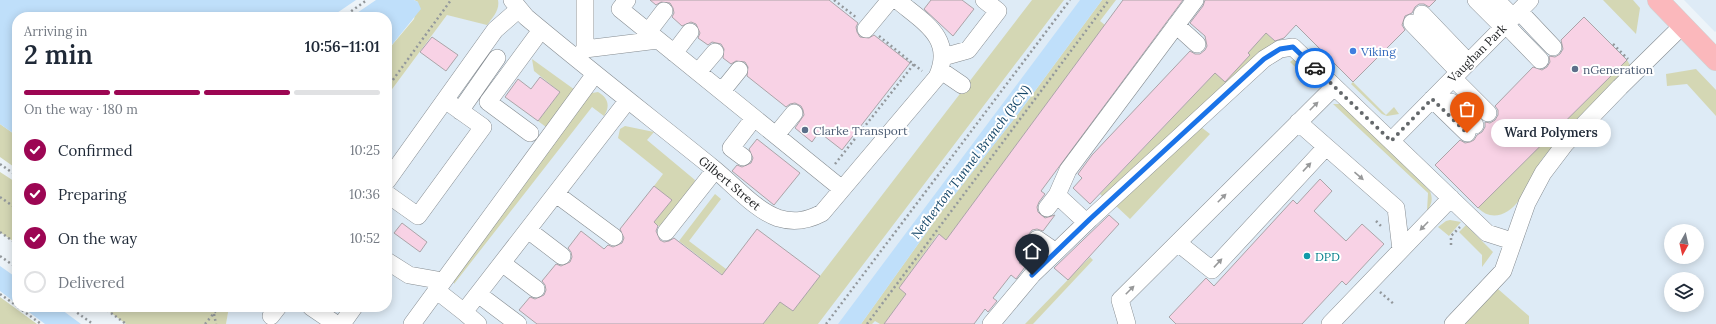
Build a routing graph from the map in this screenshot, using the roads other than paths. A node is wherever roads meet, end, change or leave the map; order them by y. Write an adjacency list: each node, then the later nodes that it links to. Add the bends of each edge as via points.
1 (585, 0): 24 (street)
2 (627, 0): 19 (street, via 620,9)
3 (890, 0): 16 (street)
4 (897, 0): 28 (street, via 935,33 941,43)
5 (984, 0): 28 (street, via 998,11 968,50)
6 (1195, 0): 14 (street)
7 (1476, 0): 12 (street)
8 (1496, 0): 12 (street)
9 (1658, 0): 15 (main road)
10 (516, 4): 17 (street, Gilbert Street); 37 (street, via 458,68)
11 (664, 12): 19 (street)
12 (1514, 16): 21 (street); 26 (street); 30 (street, Vaughan Park)
13 (1417, 19): 30 (street)
14 (1176, 25): 20 (street); 54 (street, via 1152,50 1099,139)
15 (1683, 25): 27 (main road); 63 (street, via 1565,144 1543,174 1527,203)
16 (867, 28)
17 (541, 30): 24 (street, Gilbert Street); 44 (street, via 488,102)
18 (690, 32): 23 (street)
19 (653, 36): 23 (street); 24 (street)
20 (1197, 44)
21 (1553, 47)
22 (715, 52): 31 (street)
23 (674, 53): 31 (street)
24 (581, 54): 32 (street, Gilbert Street)
25 (497, 58): 39 (street)
26 (1540, 60)
27 (1716, 60)
28 (939, 69): 33 (street); 52 (street, Gilbert Street)
29 (739, 70): 35 (street)
30 (1460, 71): 36 (street, Vaughan Park); 41 (street)
31 (698, 72): 35 (street)
32 (595, 74): 38 (street, Gilbert Street); 70 (street)
33 (962, 85)
34 (1334, 87): 43 (street, one-way to 34); 47 (street); 58 (street, via 1293,47 1280,49 1264,59)
35 (722, 91): 42 (street)
36 (1436, 95): 45 (street); 47 (street, Vaughan Park)
37 (445, 100): 39 (street); 51 (street)
38 (628, 100): 50 (street, Gilbert Street); 53 (street)
39 (460, 111): 55 (street, via 483,127 418,216)
40 (794, 112): 46 (street)
41 (1488, 113)
42 (754, 118): 46 (street); 49 (street, via 731,148)
43 (1298, 122): 48 (street); 64 (street, one-way to 43)
44 (527, 125)
45 (1471, 129)
46 (776, 135): 52 (street)
47 (1391, 141): 56 (street)
48 (1326, 147): 64 (street, one-way to 48, via 1212,270); 65 (street, one-way to 65, via 1396,208)
49 (743, 157)
50 (720, 173): 52 (street, Gilbert Street, via 764,211 779,218 792,220 809,220 822,213); 60 (street)
51 (392, 174)
52 (842, 189)
53 (556, 194): 59 (street); 61 (street)
54 (1057, 195): 57 (street); 58 (street)
55 (392, 198)
56 (1451, 198): 63 (street, via 1487,233); 65 (street, one-way to 65)
57 (1047, 208)
58 (1086, 222): 66 (street)
59 (528, 230): 67 (street); 68 (street)
60 (671, 235)
61 (614, 237)
62 (1037, 239): 66 (street)
63 (1512, 241): 84 (street, via 1502,271)
64 (1178, 243): 82 (street, one-way to 64, via 1120,300)
65 (1401, 250): 83 (street)
66 (1056, 252): 81 (street, via 1032,275)
67 (562, 256)
68 (502, 263): 71 (street); 72 (street)
69 (392, 264): 70 (street, via 409,275)
70 (440, 286): 75 (street); 78 (street)
71 (536, 289)
72 (478, 294): 75 (street); 80 (street)
73 (318, 312): 76 (street)
74 (350, 312): 77 (street)
75 (464, 312): 79 (street)
76 (336, 324)
77 (342, 324)
78 (412, 324)
79 (478, 324)
80 (518, 324)
81 (992, 324)
82 (1127, 324)
83 (1330, 324)
84 (1453, 324)

